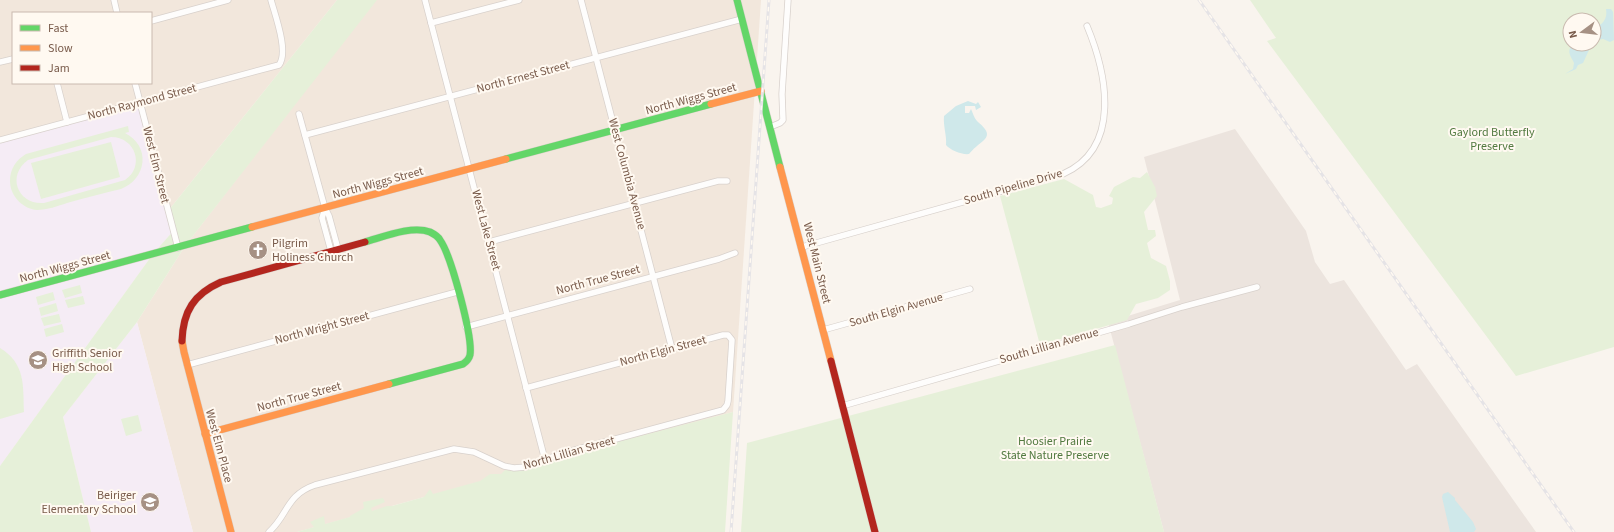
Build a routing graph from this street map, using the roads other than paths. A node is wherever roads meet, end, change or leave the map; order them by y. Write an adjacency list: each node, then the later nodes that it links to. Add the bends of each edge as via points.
1 (114, 0): 9 (street)
2 (228, 0): 11 (street)
3 (271, 0): 21 (street, North Raymond Street, via 283,46 279,65)
4 (425, 0): 12 (street, West Lake Street)
5 (518, 0): 12 (street)
6 (581, 0): 14 (street, West Columbia Avenue)
7 (737, 0): 10 (street, West Main Street)
8 (788, 0): 24 (street, via 782,94 783,120)
9 (117, 12)
10 (742, 18): 14 (street, North Ernest Street); 19 (street, West Main Street)
11 (152, 21)
12 (431, 23): 20 (street, West Lake Street)
13 (1087, 26): 33 (street, South Pipeline Drive, via 1100,65 1104,108 1102,130 1097,143 1080,165 1063,174)
14 (596, 57): 20 (street, North Ernest Street); 25 (street, West Columbia Avenue)
15 (12, 59): 16 (street)
16 (0, 62)
17 (57, 84): 23 (street)
18 (135, 84): 21 (street, West Elm Street)
19 (761, 91): 24 (street, West Main Street); 25 (street, North Wiggs Street)
20 (451, 96): 26 (street, North Ernest Street); 28 (street, West Lake Street)
21 (140, 102): 23 (street, North Raymond Street); 34 (street, West Elm Street)
22 (299, 114): 26 (street)
23 (67, 122): 27 (street, North Raymond Street)
24 (770, 126): 33 (street, West Main Street)
25 (615, 130): 28 (street, North Wiggs Street); 30 (street, West Columbia Avenue)
26 (305, 135): 31 (street)
27 (0, 140)
28 (470, 169): 31 (street, North Wiggs Street); 32 (street, West Lake Street)
29 (727, 181): 30 (street, via 718,181)
30 (635, 203): 32 (street); 37 (street, West Columbia Avenue)
31 (325, 208): 34 (street, North Wiggs Street); 35 (street, via 329,216)
32 (489, 242): 42 (street, West Lake Street)
33 (802, 247): 44 (street, West Main Street)
34 (178, 248): 41 (street, North Wiggs Street)
35 (335, 250): 40 (street, West Elm Place, via 410,230 430,232 444,247); 47 (street, West Elm Place, via 221,282 204,292 186,313 182,325 181,343)
36 (735, 253): 37 (street, North True Street)
37 (654, 276): 42 (street, North True Street); 45 (street, West Columbia Avenue)
38 (1257, 287): 49 (street, South Lillian Avenue)
39 (970, 289): 44 (street, South Elgin Avenue)
40 (457, 292): 43 (street, West Elm Place); 47 (street, North Wright Street)
41 (0, 295)
42 (508, 315): 43 (street, North True Street); 48 (street, West Lake Street)
43 (466, 327): 46 (street, West Elm Place, via 471,349)
44 (822, 330): 49 (street, West Main Street)
45 (672, 349): 48 (street, North Elgin Street); 50 (street, North Elgin Street, via 725,335 731,337 733,342)
46 (468, 360): 51 (street, North True Street, via 458,366)
47 (187, 365): 51 (street, West Elm Place)
48 (526, 388): 52 (street, West Lake Street)
49 (842, 406): 55 (street, West Main Street)
50 (726, 407): 52 (street, North Lillian Street, via 720,411)
51 (205, 434): 53 (street, West Elm Place)
52 (545, 460): 54 (street, North Lillian Street, via 526,467 509,467 496,464 469,450 444,450 308,487 294,498)
53 (231, 532)
54 (269, 532)
55 (875, 532)

